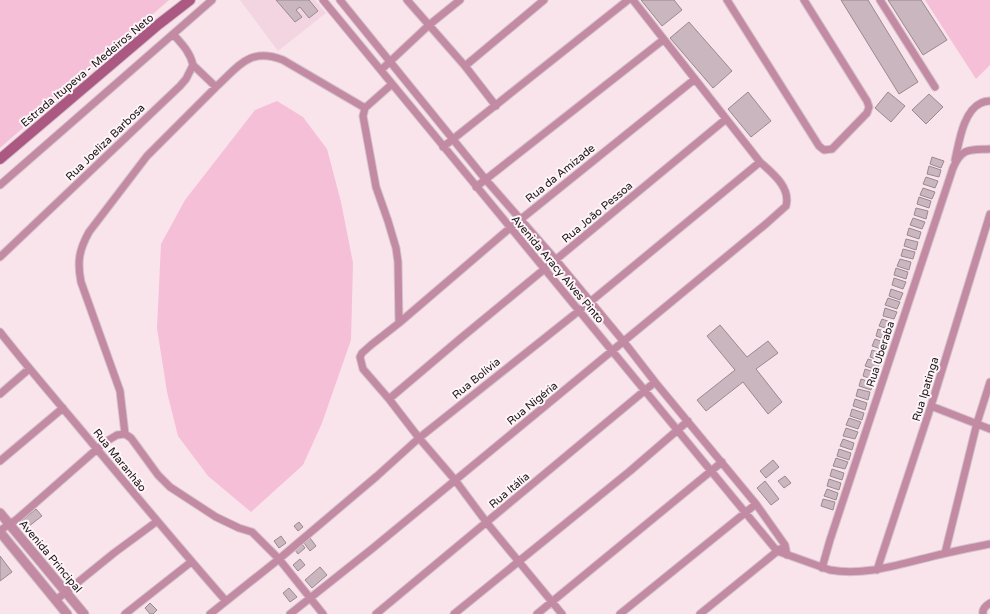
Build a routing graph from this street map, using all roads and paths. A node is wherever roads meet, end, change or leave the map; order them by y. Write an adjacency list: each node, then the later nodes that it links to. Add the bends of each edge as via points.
1 (190, 0): 31 (main road, Estrada Itupeva - Medeiros Neto)
2 (212, 0): 14 (street)
3 (323, 0): 19 (street, Avenida Aracy Alves Pinto)
4 (340, 0): 16 (street, Avenida Aracy Alves Pinto)
5 (407, 0): 13 (street)
6 (460, 0): 13 (street)
7 (544, 0): 18 (street)
8 (628, 0): 25 (street)
9 (632, 0): 15 (street)
10 (727, 0): 11 (street, via 819,146 824,150 832,149 867,113 869,107)
11 (804, 0)
12 (880, 0): 23 (street)
13 (429, 25): 16 (street); 18 (street)
14 (173, 34): 17 (street, via 191,56); 35 (street)
15 (662, 40): 20 (street); 34 (street)
16 (389, 61): 19 (street); 28 (street, Avenida Aracy Alves Pinto)
17 (193, 65): 22 (street); 40 (street, Rua Joeliza Barbosa, via 180,86)
18 (465, 66): 25 (street)
19 (381, 70): 21 (street, Avenida Aracy Alves Pinto)
20 (695, 79): 27 (street); 38 (street, Rua da Amizade)
21 (392, 84): 26 (street); 29 (street, Avenida Aracy Alves Pinto)
22 (216, 87): 26 (street, via 246,60 253,56 268,56 282,60); 61 (street, via 147,156 89,232 79,255 81,282 120,391)
23 (935, 87)
24 (990, 101): 33 (street, via 980,103 965,122)
25 (496, 106): 28 (street)
26 (365, 108): 45 (street, via 364,125 376,187 396,248)
27 (726, 119): 32 (street); 41 (street, Rua João Pessoa)
28 (453, 139): 29 (street); 34 (street, Avenida Aracy Alves Pinto)
29 (443, 147): 36 (street, Avenida Aracy Alves Pinto)
30 (990, 149): 33 (street, Rua Uberaba, via 961,153)
31 (0, 159)
32 (760, 162): 43 (street, Rua Bolívia); 47 (street, Rua Nigéria, via 786,190 786,206)
33 (953, 168): 83 (street, Rua Uberaba)
34 (486, 180): 36 (street); 38 (street, Avenida Aracy Alves Pinto)
35 (0, 185)
36 (476, 187): 39 (street, Avenida Aracy Alves Pinto)
37 (990, 214): 55 (street, Rua Ipatinga)
38 (521, 219): 39 (street, Rua da Amizade); 41 (street, Avenida Aracy Alves Pinto)
39 (510, 228): 42 (street, Avenida Aracy Alves Pinto); 45 (street, Rua da Amizade)
40 (0, 257)
41 (556, 260): 42 (street, Rua João Pessoa); 43 (street, Avenida Aracy Alves Pinto)
42 (544, 270): 44 (street, Avenida Aracy Alves Pinto); 54 (street, Rua João Pessoa)
43 (590, 302): 44 (street, Rua Bolívia); 47 (street, Avenida Aracy Alves Pinto)
44 (579, 310): 48 (street, Avenida Aracy Alves Pinto); 62 (street, Rua Bolívia)
45 (399, 323): 54 (street, Rua da Amizade, via 360,357 363,369)
46 (0, 332): 49 (street, Rua Maranhão)
47 (624, 342): 48 (street, Rua Nigéria); 50 (street, Avenida Aracy Alves Pinto)
48 (613, 351): 52 (street, Avenida Aracy Alves Pinto); 67 (street, Rua Nigéria)
49 (29, 369): 53 (street); 56 (street, Rua Maranhão)
50 (656, 382): 52 (street, Rua Itália); 57 (street, Avenida Aracy Alves Pinto)
51 (990, 382): 58 (street)
52 (644, 391): 60 (street, Avenida Aracy Alves Pinto); 72 (street, Rua Itália)
53 (0, 394)
54 (389, 399): 62 (street)
55 (931, 406): 58 (street); 84 (street, Rua Ipatinga)
56 (63, 408): 63 (street, Rua Maranhão); 64 (street)
57 (688, 420): 60 (street); 65 (street, Avenida Aracy Alves Pinto)
58 (977, 423): 59 (street); 78 (street)
59 (990, 429)
60 (677, 430): 66 (street, Avenida Aracy Alves Pinto); 81 (street)
61 (125, 434): 63 (street, via 117,435); 80 (street, via 132,438 158,475 170,487 216,517 252,532)
62 (419, 438): 67 (street); 80 (street, Rua Bolívia)
63 (97, 449): 71 (street, Rua Maranhão); 73 (street)
64 (0, 461)
65 (722, 462): 66 (street); 68 (street, Avenida Aracy Alves Pinto)
66 (711, 471): 69 (street, Avenida Aracy Alves Pinto); 89 (street)
67 (455, 480): 72 (street); 86 (street, Rua Nigéria)
68 (756, 504): 69 (street); 76 (street, Avenida Aracy Alves Pinto)
69 (745, 512): 77 (street, Avenida Aracy Alves Pinto); 101 (street)
70 (0, 513): 73 (street, Avenida Principal)
71 (156, 522): 82 (street, Rua Maranhão); 85 (street)
72 (487, 523): 81 (street); 97 (street, Rua Itália)
73 (13, 524): 74 (street); 85 (street, Avenida Principal)
74 (1, 536): 87 (street)
75 (990, 544): 78 (street)
76 (785, 545): 77 (street); 79 (street)
77 (777, 551): 79 (street); 102 (street)
78 (945, 553): 84 (street)
79 (787, 555): 83 (street)
80 (279, 559): 86 (street); 88 (street, Rua Bolívia)
81 (519, 560): 89 (street); 98 (street)
82 (191, 562): 88 (street, Rua Maranhão); 93 (street)
83 (822, 568): 84 (street, via 840,572)
84 (877, 570)
85 (66, 592): 87 (street); 92 (street, Avenida Principal)
86 (310, 597): 95 (street, Rua Nigéria); 96 (street)
87 (56, 600): 91 (street)
88 (226, 601): 94 (street, Rua Bolívia)
89 (552, 602): 99 (street); 100 (street)
90 (990, 603): 103 (street, via 983,610)
91 (67, 614)
92 (84, 614)
93 (126, 614)
94 (210, 614)
95 (290, 614)
96 (323, 614)
97 (376, 614)
98 (454, 614)
99 (537, 614)
100 (562, 614)
101 (620, 614)
102 (700, 614)
103 (983, 614)

